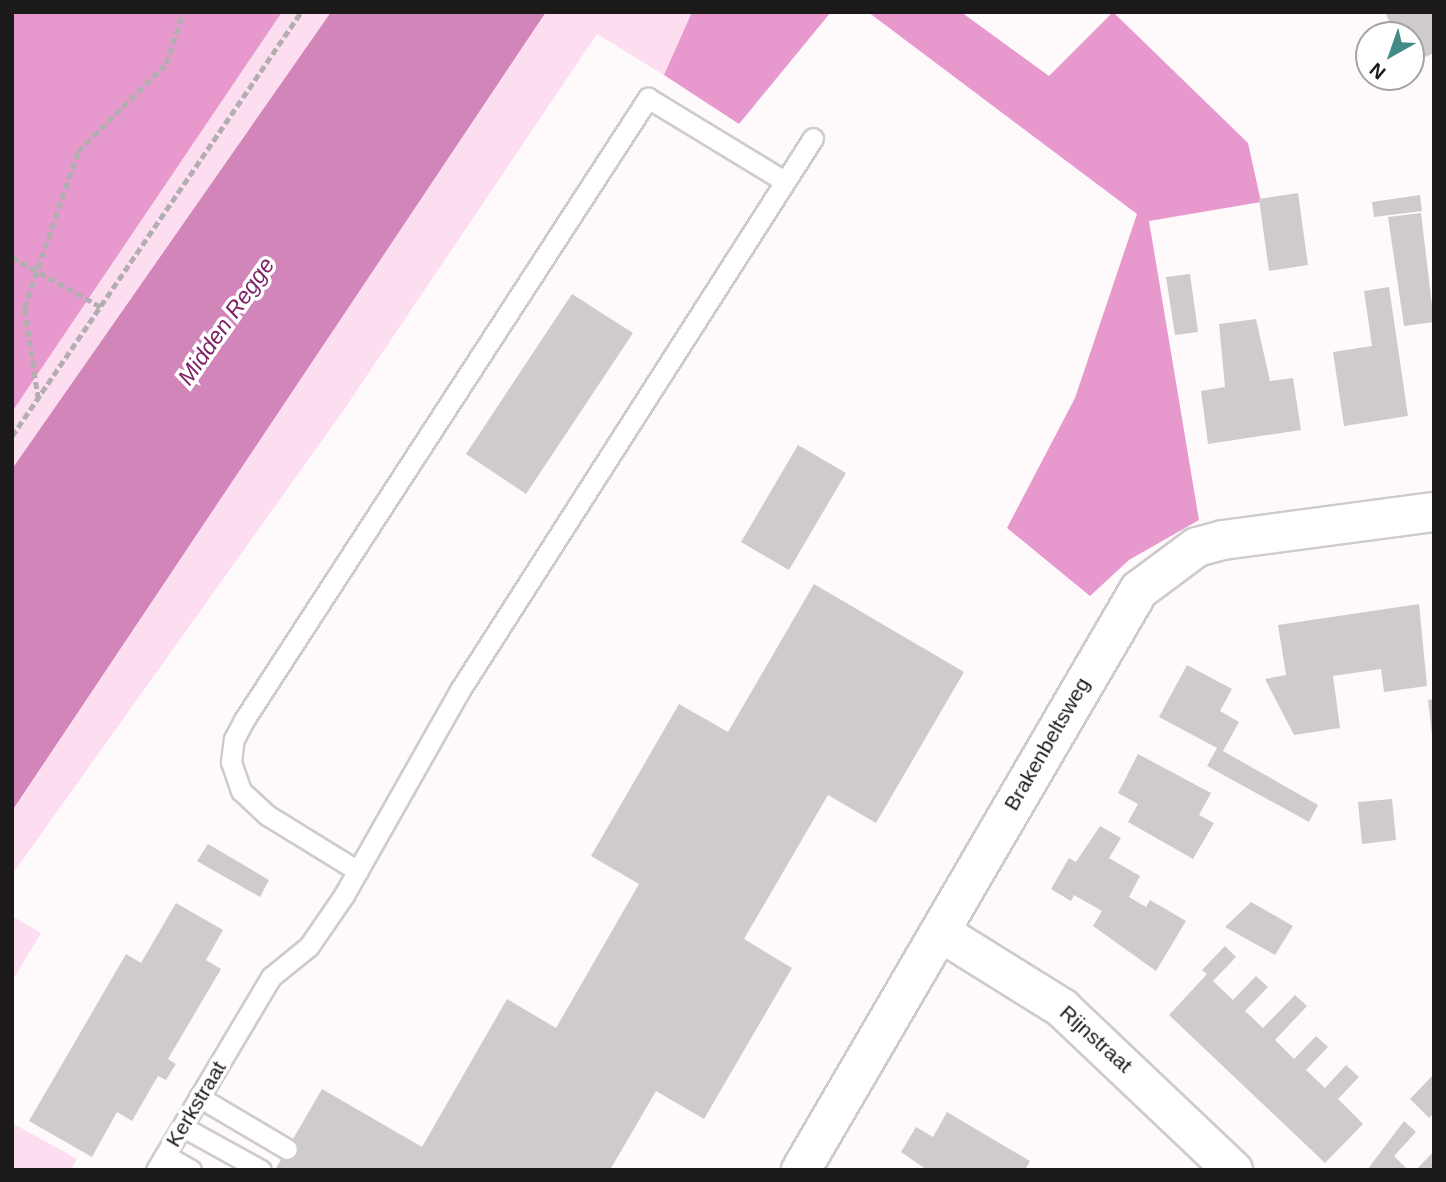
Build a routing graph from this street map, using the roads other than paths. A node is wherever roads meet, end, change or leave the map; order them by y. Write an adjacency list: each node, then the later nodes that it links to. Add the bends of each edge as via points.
1 (813, 138): 2 (lane, Kerkstraat)
2 (783, 180): 4 (lane, Kerkstraat, via 460,690); 4 (lane, via 648,98 244,720 234,739 231,762 241,791 267,815)
3 (1434, 512): 5 (street, Brakenbeltsweg, via 1223,540 1197,547 1171,562 1139,590 1120,617)
4 (359, 871): 6 (lane, Kerkstraat, via 309,946 271,977)
5 (940, 932): 12 (street, Brakenbeltsweg); 13 (street, Rijnstraat, via 1062,1008)
6 (199, 1097): 7 (lane, Kerkstraat); 8 (lane)
7 (183, 1127): 9 (lane, Kerkstraat); 11 (lane)
8 (287, 1149)
9 (160, 1162): 10 (lane)
10 (191, 1170)
11 (261, 1170)
12 (801, 1170)
13 (1233, 1170)

